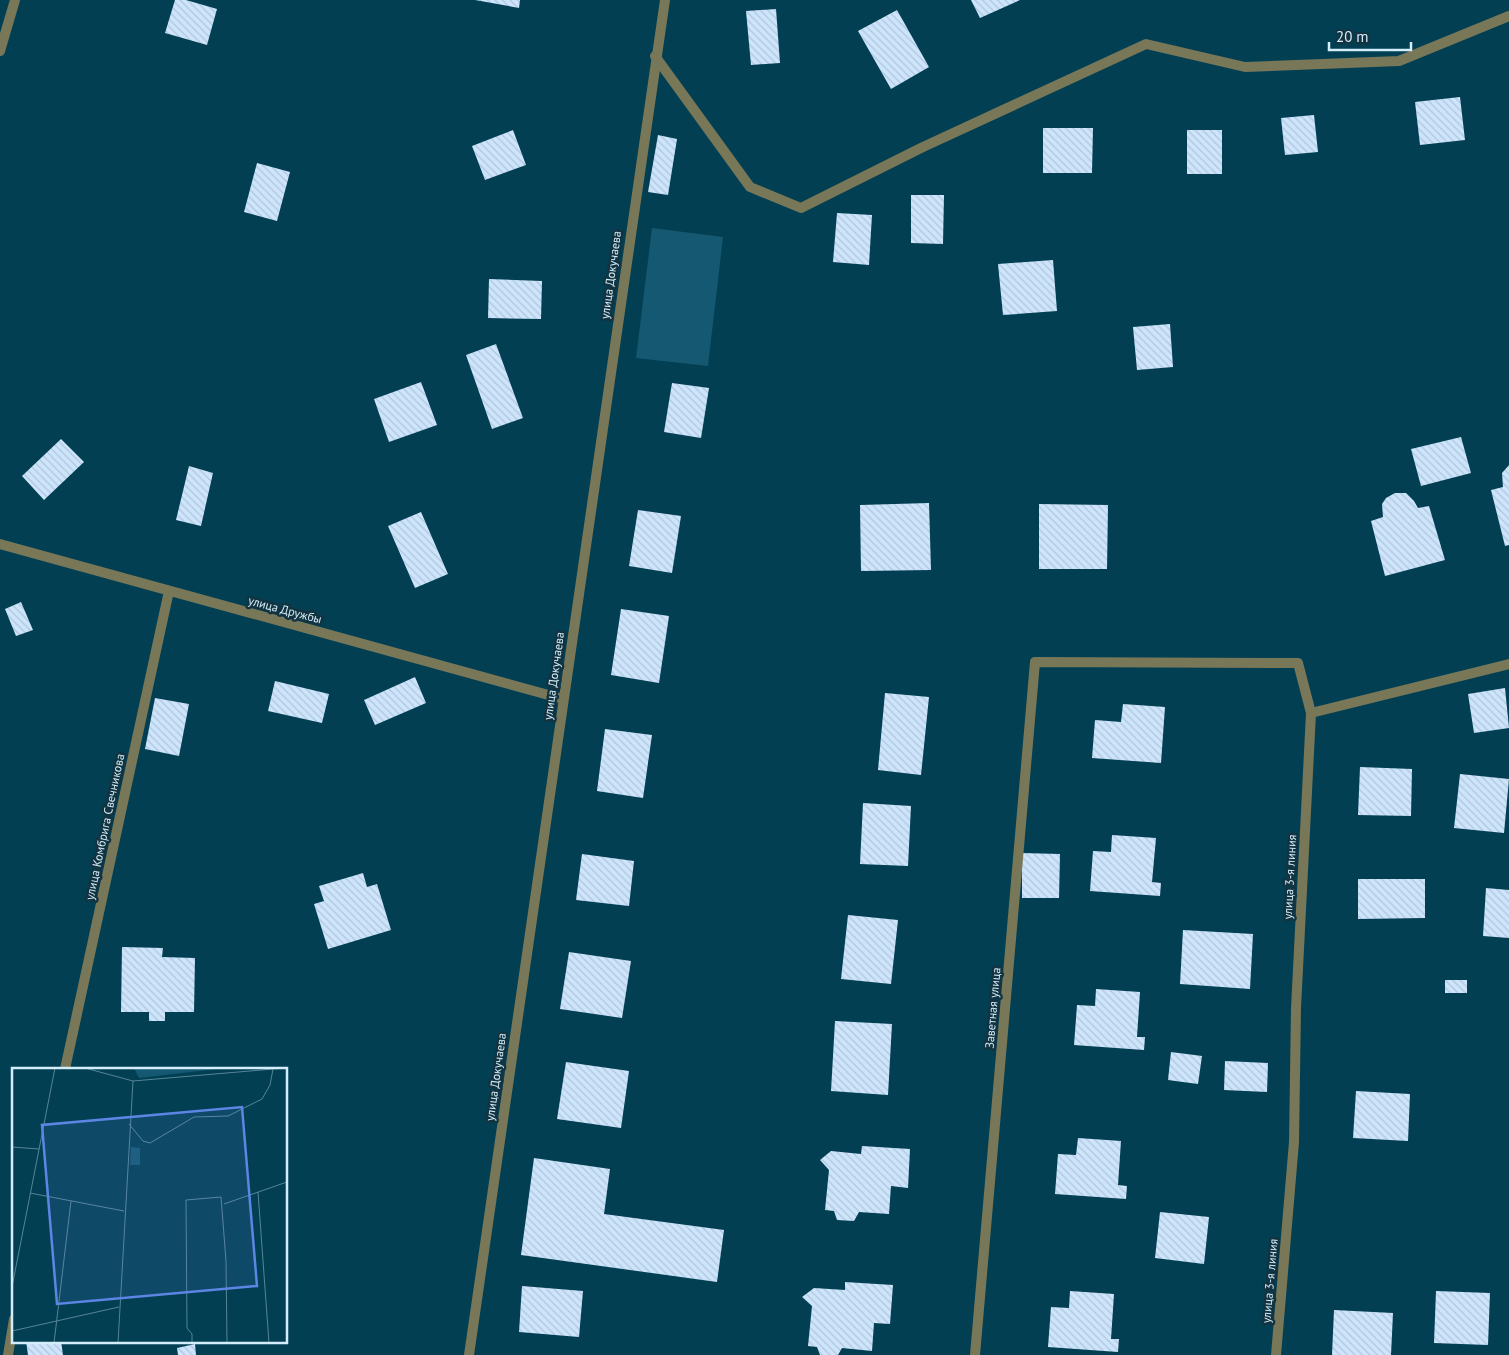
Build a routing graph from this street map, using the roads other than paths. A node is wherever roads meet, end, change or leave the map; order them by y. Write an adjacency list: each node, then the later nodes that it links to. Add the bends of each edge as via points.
1 (15, 0): 4 (street)
2 (665, 0): 5 (street, улица Докучаева)
3 (1509, 16): 5 (street, via 1399,61 1245,67 1146,44 923,147 801,208 750,187)
4 (0, 52)
5 (655, 56): 10 (street, улица Докучаева)
6 (0, 544): 7 (street, улица Дружбы)
7 (169, 591): 10 (street, улица Дружбы); 12 (street, улица Комбрига Свечникова)
8 (1035, 662): 11 (street, улица 3-я линия, via 1298,663); 16 (street, Заветная улица)
9 (1509, 664): 11 (street)
10 (563, 699): 15 (street, улица Докучаева)
11 (1311, 713): 17 (street, улица 3-я линия, via 1296,1008 1294,1142)
12 (65, 1068)
13 (12, 1331): 14 (street)
14 (8, 1355)
15 (469, 1355)
16 (975, 1355)
17 (1276, 1355)

